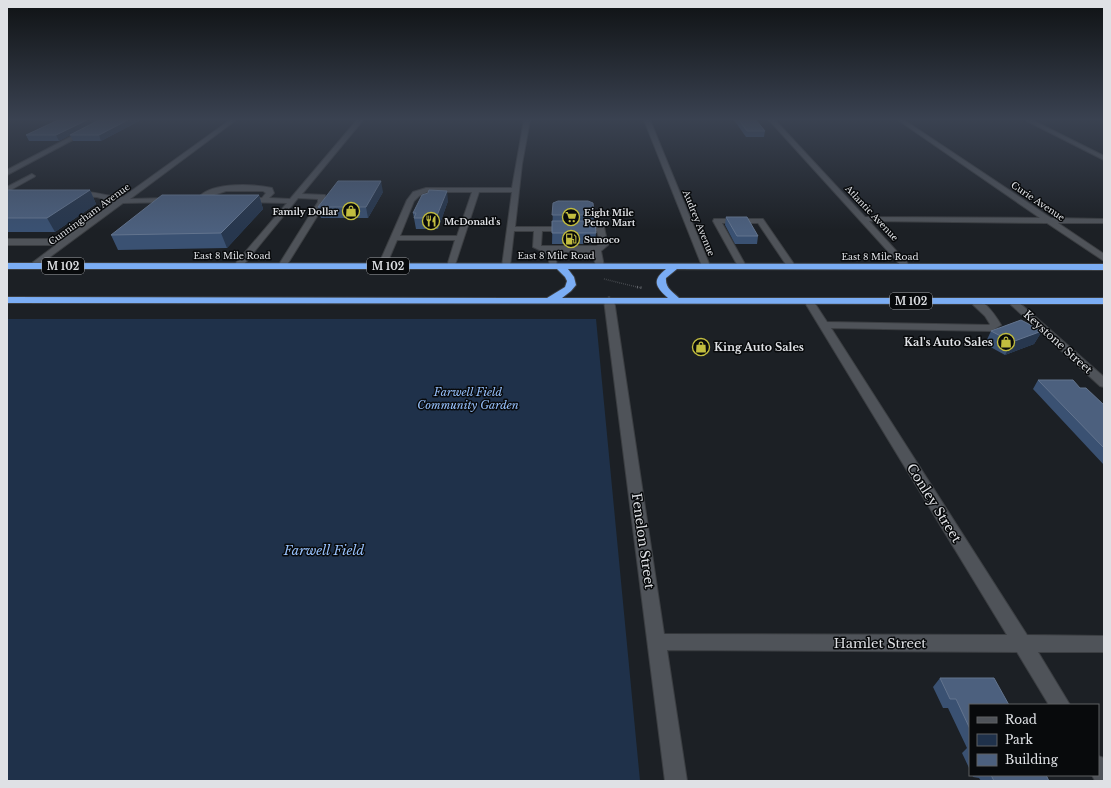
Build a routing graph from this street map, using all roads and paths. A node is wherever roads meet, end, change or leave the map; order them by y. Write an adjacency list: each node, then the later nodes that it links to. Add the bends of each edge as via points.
1 (38, 157): 8 (street)
2 (182, 157): 16 (street, Cunningham Avenue)
3 (329, 157): 14 (street)
4 (521, 157): 12 (street)
5 (663, 157): 42 (street, Audrey Avenue)
6 (806, 157): 20 (street, Atlantic Avenue)
7 (956, 157): 21 (street, Curie Avenue)
8 (7, 173)
9 (32, 176): 10 (street)
10 (7, 190)
11 (476, 190): 12 (street); 25 (street, via 420,192 411,200); 26 (street)
12 (516, 190): 23 (street)
13 (69, 194): 16 (street, via 94,194)
14 (294, 198): 19 (street); 34 (street); 35 (street, via 322,197 322,202)
15 (175, 199): 16 (street)
16 (123, 200): 28 (street, Cunningham Avenue)
17 (226, 200): 19 (street, via 202,199 208,192 218,189 269,190 270,193)
18 (241, 200): 19 (street)
19 (264, 200)
20 (864, 219): 21 (street); 45 (street, Atlantic Avenue)
21 (1049, 221): 22 (street); 31 (street, Curie Avenue)
22 (1104, 221)
23 (512, 229): 24 (street); 38 (street)
24 (538, 229): 29 (street, via 601,229 604,245); 30 (street, via 537,247)
25 (395, 238): 26 (street); 36 (street)
26 (460, 238): 37 (street)
27 (7, 242): 28 (street)
28 (65, 242): 33 (street, Cunningham Avenue)
29 (599, 248): 30 (street); 40 (street, via 596,250)
30 (545, 249): 39 (street, via 552,253)
31 (1104, 258)
32 (7, 266): 33 (highway, East 8 Mile Road / M 102)
33 (30, 266): 34 (highway, East 8 Mile Road / M 102); 47 (highway)
34 (238, 266): 35 (highway, East 8 Mile Road / M 102)
35 (282, 266): 36 (highway, East 8 Mile Road / M 102)
36 (382, 266): 37 (highway, East 8 Mile Road / M 102)
37 (451, 266): 38 (highway, East 8 Mile Road / M 102)
38 (506, 266): 39 (highway, East 8 Mile Road / M 102)
39 (556, 266): 40 (highway, East 8 Mile Road / M 102); 51 (highway, via 571,276 572,280 561,294)
40 (600, 266): 41 (highway, East 8 Mile Road / M 102)
41 (675, 266): 42 (highway, East 8 Mile Road / M 102); 53 (highway, via 662,277 660,283)
42 (706, 266): 43 (highway, East 8 Mile Road / M 102)
43 (742, 266): 44 (highway, East 8 Mile Road / M 102); 44 (street, via 718,221 760,221)
44 (792, 266): 45 (highway, East 8 Mile Road / M 102)
45 (907, 267): 46 (highway, East 8 Mile Road / M 102)
46 (1104, 267)
47 (7, 270)
48 (601, 279): 49 (path)
49 (646, 290)
50 (7, 300): 51 (highway, M 102)
51 (549, 300): 52 (highway, M 102)
52 (609, 300): 53 (highway, M 102); 62 (street, Fenelon Street)
53 (676, 300): 54 (highway, M 102)
54 (809, 301): 55 (highway, M 102); 58 (street, Conley Street)
55 (974, 301): 56 (highway, M 102); 58 (street, via 1000,325 991,328)
56 (1012, 301): 57 (highway, M 102); 60 (street, Keystone Street)
57 (1104, 301)
58 (824, 325): 63 (street, Conley Street)
59 (1024, 325): 60 (street)
60 (1039, 325): 61 (street, Keystone Street)
61 (1104, 383)
62 (656, 642): 63 (street, Hamlet Street); 66 (street, Fenelon Street)
63 (1022, 644): 64 (street, Hamlet Street); 65 (street, Conley Street)
64 (1104, 644)
65 (1059, 704)
66 (676, 781)

